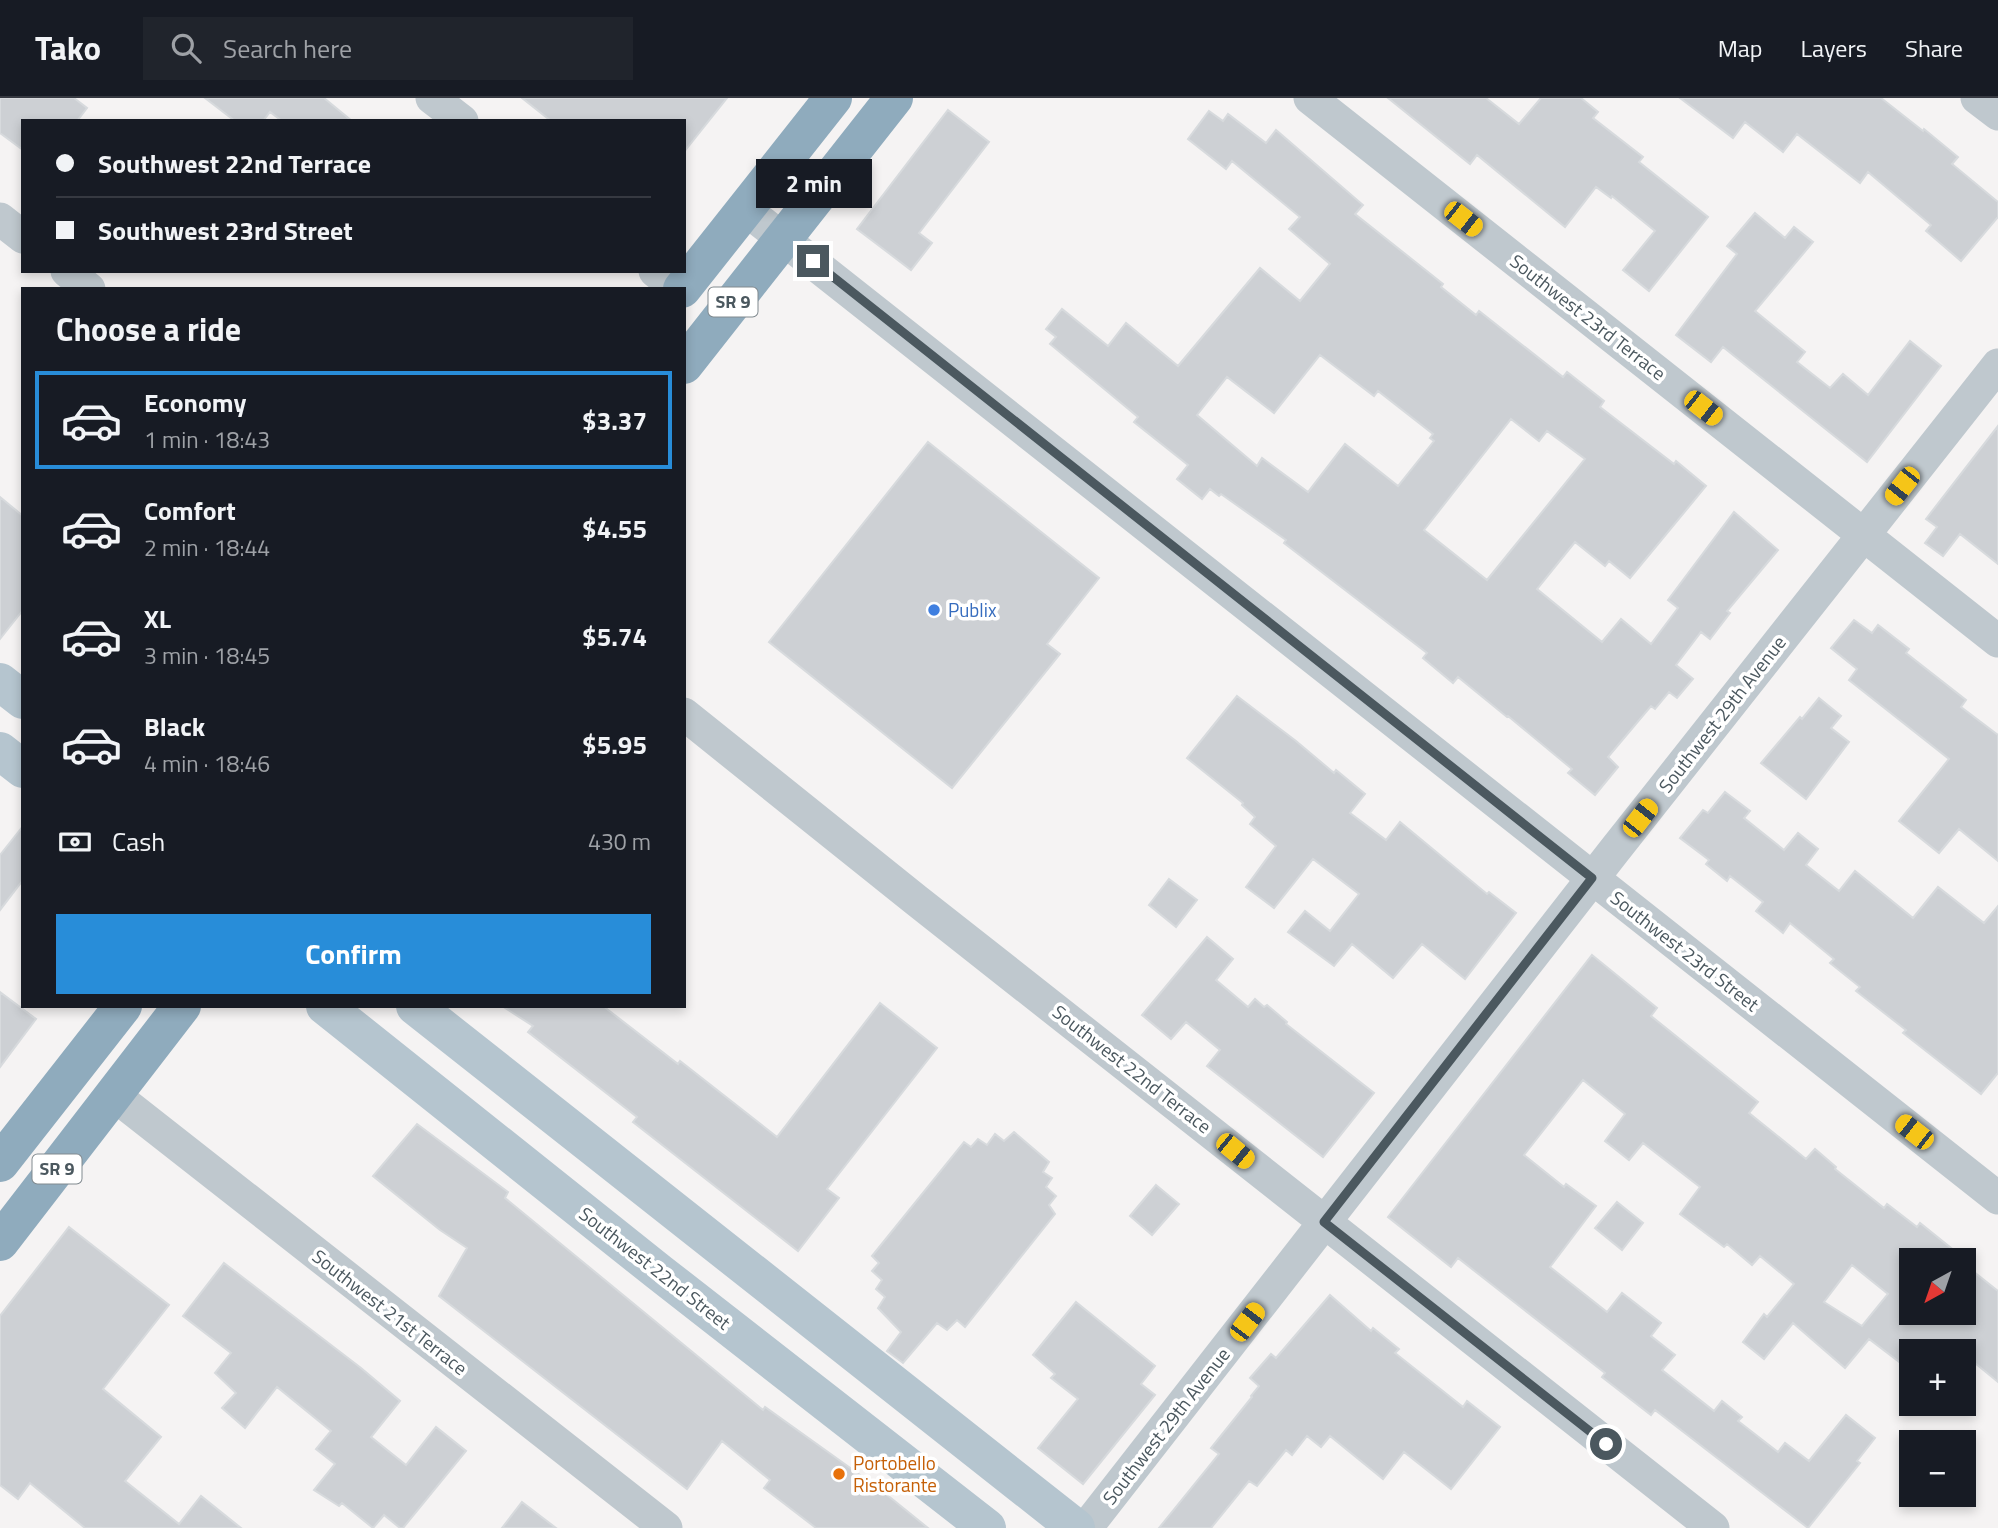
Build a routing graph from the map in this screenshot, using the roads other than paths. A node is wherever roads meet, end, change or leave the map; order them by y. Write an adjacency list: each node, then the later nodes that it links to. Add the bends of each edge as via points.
1 (432, 98): 7 (street)
2 (833, 98): 8 (highway, SR 9)
3 (894, 98): 11 (highway, SR 9)
4 (1310, 98): 21 (street, Southwest 23rd Terrace)
5 (1977, 98): 6 (street)
6 (1998, 114)
7 (459, 119)
8 (745, 209): 11 (street, Southwest 23rd Street); 16 (highway, SR 9)
9 (0, 219): 10 (street)
10 (21, 235)
11 (783, 238): 19 (highway, SR 9); 28 (street, Southwest 23rd Street)
12 (69, 273): 14 (street)
13 (659, 273): 15 (street)
14 (87, 287)
15 (677, 287)
16 (682, 287)
17 (686, 308): 18 (highway, via 690,325)
18 (686, 344)
19 (686, 362)
20 (1998, 365): 21 (street, Southwest 29th Avenue)
21 (1863, 535): 22 (street, Southwest 23rd Terrace); 28 (street, Southwest 29th Avenue)
22 (1998, 641)
23 (0, 682): 24 (main road)
24 (21, 698)
25 (686, 716): 36 (street, Southwest 22nd Terrace)
26 (0, 751): 27 (main road)
27 (21, 767)
28 (1592, 878): 35 (street, Southwest 23rd Street); 36 (street, Southwest 29th Avenue)
29 (121, 1008): 34 (highway, SR 9)
30 (180, 1008): 33 (highway, SR 9)
31 (328, 1008): 39 (main road, Southwest 22nd Street)
32 (418, 1008): 37 (main road)
33 (114, 1095): 38 (highway, SR 9); 40 (street, Southwest 21st Terrace)
34 (0, 1163)
35 (1998, 1198)
36 (1324, 1222): 43 (street, Southwest 29th Avenue); 44 (street, Southwest 22nd Terrace)
37 (695, 1229): 39 (main road); 42 (main road)
38 (0, 1242)
39 (660, 1273): 41 (main road, Southwest 22nd Street)
40 (666, 1528)
41 (987, 1528)
42 (1076, 1528)
43 (1086, 1528)
44 (1713, 1528)

